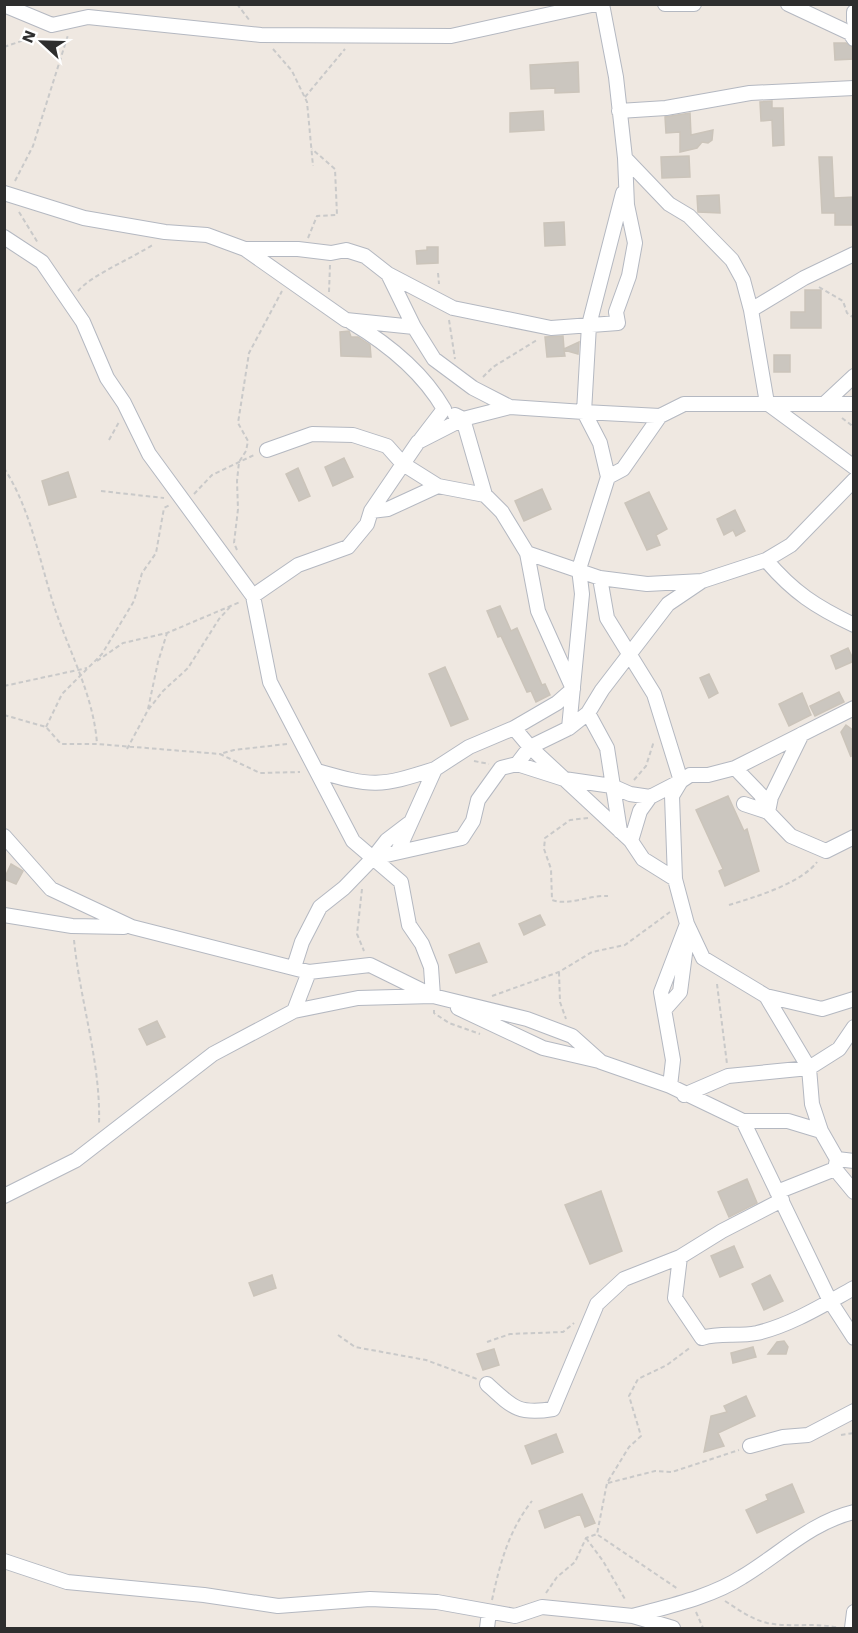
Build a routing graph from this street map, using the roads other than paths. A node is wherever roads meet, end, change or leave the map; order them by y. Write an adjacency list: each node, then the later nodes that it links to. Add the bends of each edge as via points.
1 (596, 4): 6 (street, via 452,36 261,35 88,17 52,25)
2 (602, 4): 11 (street)
3 (665, 4): 4 (street)
4 (694, 4)
5 (788, 4): 9 (street, via 850,33)
6 (4, 5)
7 (854, 12): 8 (street)
8 (854, 21)
9 (854, 39)
10 (854, 88): 11 (street, via 750,93 666,108)
11 (619, 111): 12 (street)
12 (625, 158): 13 (street); 19 (street, via 732,260 743,280)
13 (626, 182): 21 (street); 21 (street, via 635,243 616,312 618,323)
14 (7, 193): 16 (street, via 84,218 207,235)
15 (4, 237): 46 (street, via 42,262 83,322 107,378 149,454)
16 (245, 249): 18 (street, via 331,253 346,250 365,256); 20 (street)
17 (854, 254): 19 (street)
18 (388, 273): 21 (street, via 453,308 551,327); 22 (street)
19 (751, 310): 24 (street)
20 (346, 320): 22 (street); 28 (street, via 410,364)
21 (589, 325): 29 (street)
22 (414, 327): 27 (street, via 434,358 473,388)
23 (854, 376): 25 (street)
24 (767, 403): 25 (street); 30 (street, via 684,404); 35 (street)
25 (824, 404): 26 (street)
26 (854, 404)
27 (510, 407): 29 (street); 31 (street)
28 (444, 409): 31 (street); 32 (street)
29 (584, 412): 30 (street); 36 (street, via 600,443)
30 (660, 416): 36 (street, via 623,469)
31 (463, 419): 32 (street); 39 (street)
32 (418, 442): 34 (street)
33 (267, 450): 34 (street, via 312,434 353,435 387,446)
34 (403, 464): 38 (street); 40 (street)
35 (854, 467)
36 (608, 477): 43 (street)
37 (854, 480): 42 (street, via 791,545)
38 (438, 486): 39 (street); 40 (street, via 388,509)
39 (485, 495): 41 (street, via 502,512)
40 (371, 511): 46 (street, via 367,524 348,548 298,565)
41 (527, 553): 43 (street); 49 (street, via 538,611)
42 (766, 560): 45 (street); 47 (street, via 788,586)
43 (579, 569): 44 (street); 49 (street, via 582,594)
44 (600, 578): 45 (street, via 647,584); 48 (street, via 606,618)
45 (702, 580): 48 (street, via 668,604)
46 (253, 596): 59 (street, via 270,682)
47 (854, 625)
48 (630, 656): 51 (street); 61 (street, via 654,694)
49 (573, 689): 52 (street); 53 (street)
50 (854, 708): 54 (street)
51 (588, 713): 53 (street); 62 (street, via 607,748)
52 (514, 728): 55 (street); 58 (street, via 469,747)
53 (569, 728): 55 (street)
54 (802, 734): 57 (street); 65 (street, via 771,797)
55 (530, 747): 56 (street); 60 (street)
56 (517, 764): 60 (street); 71 (street, via 501,768 478,800 473,821 462,838)
57 (735, 768): 61 (street, via 690,775); 65 (street, via 761,795)
58 (435, 769): 59 (street, via 388,784 365,784); 66 (street)
59 (317, 771): 72 (street)
60 (564, 779): 62 (street); 67 (street)
61 (681, 781): 63 (street); 73 (street, via 672,796)
62 (612, 786): 63 (street); 67 (street)
63 (650, 797): 70 (street, via 640,811)
64 (744, 804): 65 (street)
65 (768, 812): 69 (street, via 791,836 826,850)
66 (411, 822): 71 (street); 72 (street, via 387,840)
67 (620, 831): 70 (street)
68 (4, 836): 76 (street, via 51,889)
69 (854, 837)
70 (631, 842): 73 (street, via 643,859)
71 (398, 851): 72 (street)
72 (368, 863): 77 (street, via 320,907); 79 (street, via 401,882 410,925 431,967)
73 (675, 879): 75 (street)
74 (4, 915): 76 (street, via 72,926)
75 (687, 920): 80 (street, via 703,958); 86 (street, via 661,992 673,1060)
76 (132, 927): 77 (street)
77 (294, 967): 78 (street)
78 (309, 972): 79 (street, via 370,965); 82 (street)
79 (433, 996): 82 (street, via 358,998); 84 (street, via 543,1048); 84 (street, via 527,1019 572,1036)
80 (766, 996): 81 (street, via 822,1009); 85 (street)
81 (854, 999)
82 (294, 1011): 93 (street, via 213,1054 76,1160)
83 (854, 1027): 85 (street, via 839,1049)
84 (601, 1062): 86 (street)
85 (809, 1068): 87 (street, via 728,1076); 89 (street, via 812,1104)
86 (670, 1086): 87 (street)
87 (684, 1095): 88 (street)
88 (743, 1122): 89 (street, via 788,1121); 94 (street)
89 (821, 1131): 91 (street)
90 (854, 1161): 91 (street)
91 (836, 1164): 92 (street); 94 (street)
92 (854, 1192)
93 (4, 1196)
94 (780, 1196): 95 (street); 97 (street)
95 (680, 1257): 97 (street, via 675,1298 702,1338 717,1333 756,1334); 99 (street, via 624,1279 597,1304 553,1409 531,1413 514,1408)
96 (854, 1288): 97 (street)
97 (830, 1301): 98 (street)
98 (854, 1338)
99 (487, 1384)
100 (854, 1411): 101 (street, via 808,1435)
101 (750, 1446)
102 (854, 1512): 106 (street, via 825,1521 740,1579)
103 (4, 1561): 104 (street, via 67,1582 278,1606 370,1599 437,1602)
104 (489, 1612): 106 (street, via 515,1616 542,1607); 107 (street)
105 (854, 1612): 109 (street)
106 (633, 1616): 108 (street)
107 (487, 1629)
108 (673, 1629)
109 (852, 1629)

